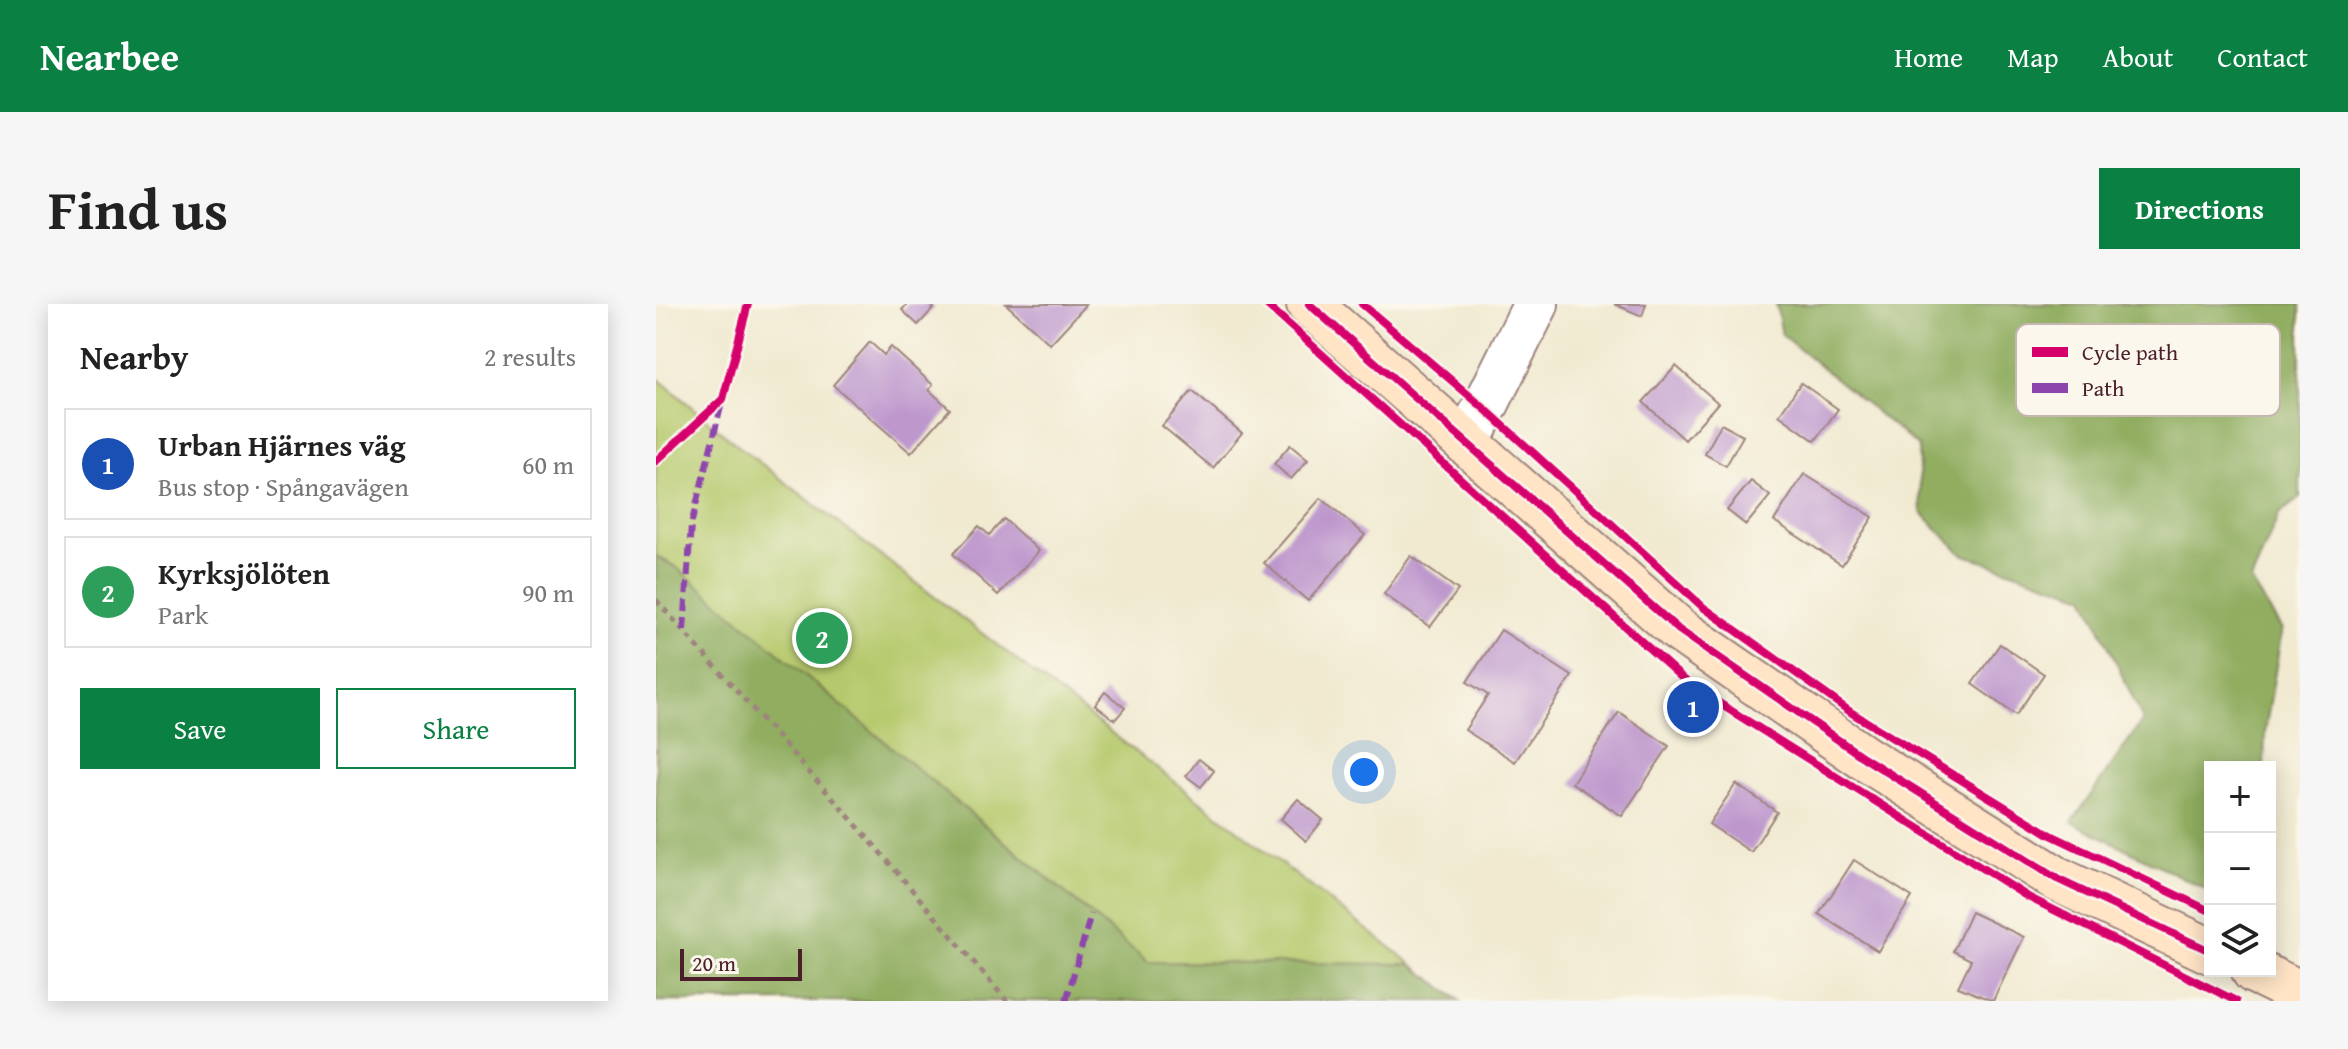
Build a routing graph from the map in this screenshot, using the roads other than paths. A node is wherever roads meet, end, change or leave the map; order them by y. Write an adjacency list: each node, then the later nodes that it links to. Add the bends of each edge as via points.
1 (1309, 304): 3 (street)
2 (1536, 304): 3 (street)
3 (1467, 443): 4 (street, via 1679,630 1863,757 2057,879)
4 (2204, 948)
5 (2267, 977): 6 (street)
6 (2300, 993)

